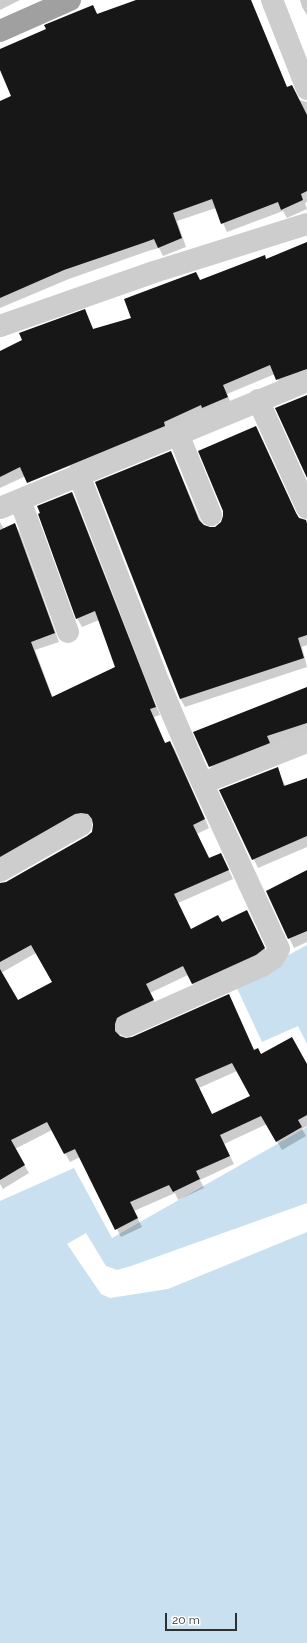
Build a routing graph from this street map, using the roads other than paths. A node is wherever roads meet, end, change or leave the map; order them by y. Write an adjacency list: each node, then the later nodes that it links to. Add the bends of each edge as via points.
1 (70, 0): 3 (highway)
2 (272, 0): 4 (street)
3 (0, 31)
4 (307, 89)
5 (307, 224): 6 (street, via 154,272)
6 (0, 326)
7 (307, 381): 8 (street)
8 (258, 400): 9 (street); 12 (street)
9 (178, 434): 10 (street); 13 (street)
10 (79, 475): 11 (street); 16 (street, via 157,678)
11 (10, 504): 14 (street)
12 (307, 508)
13 (211, 514)
14 (68, 632)
15 (307, 742): 16 (street)
16 (203, 783): 19 (street, via 279,949 273,959 262,966)
17 (81, 825): 18 (street)
18 (0, 871)
19 (127, 1026)

